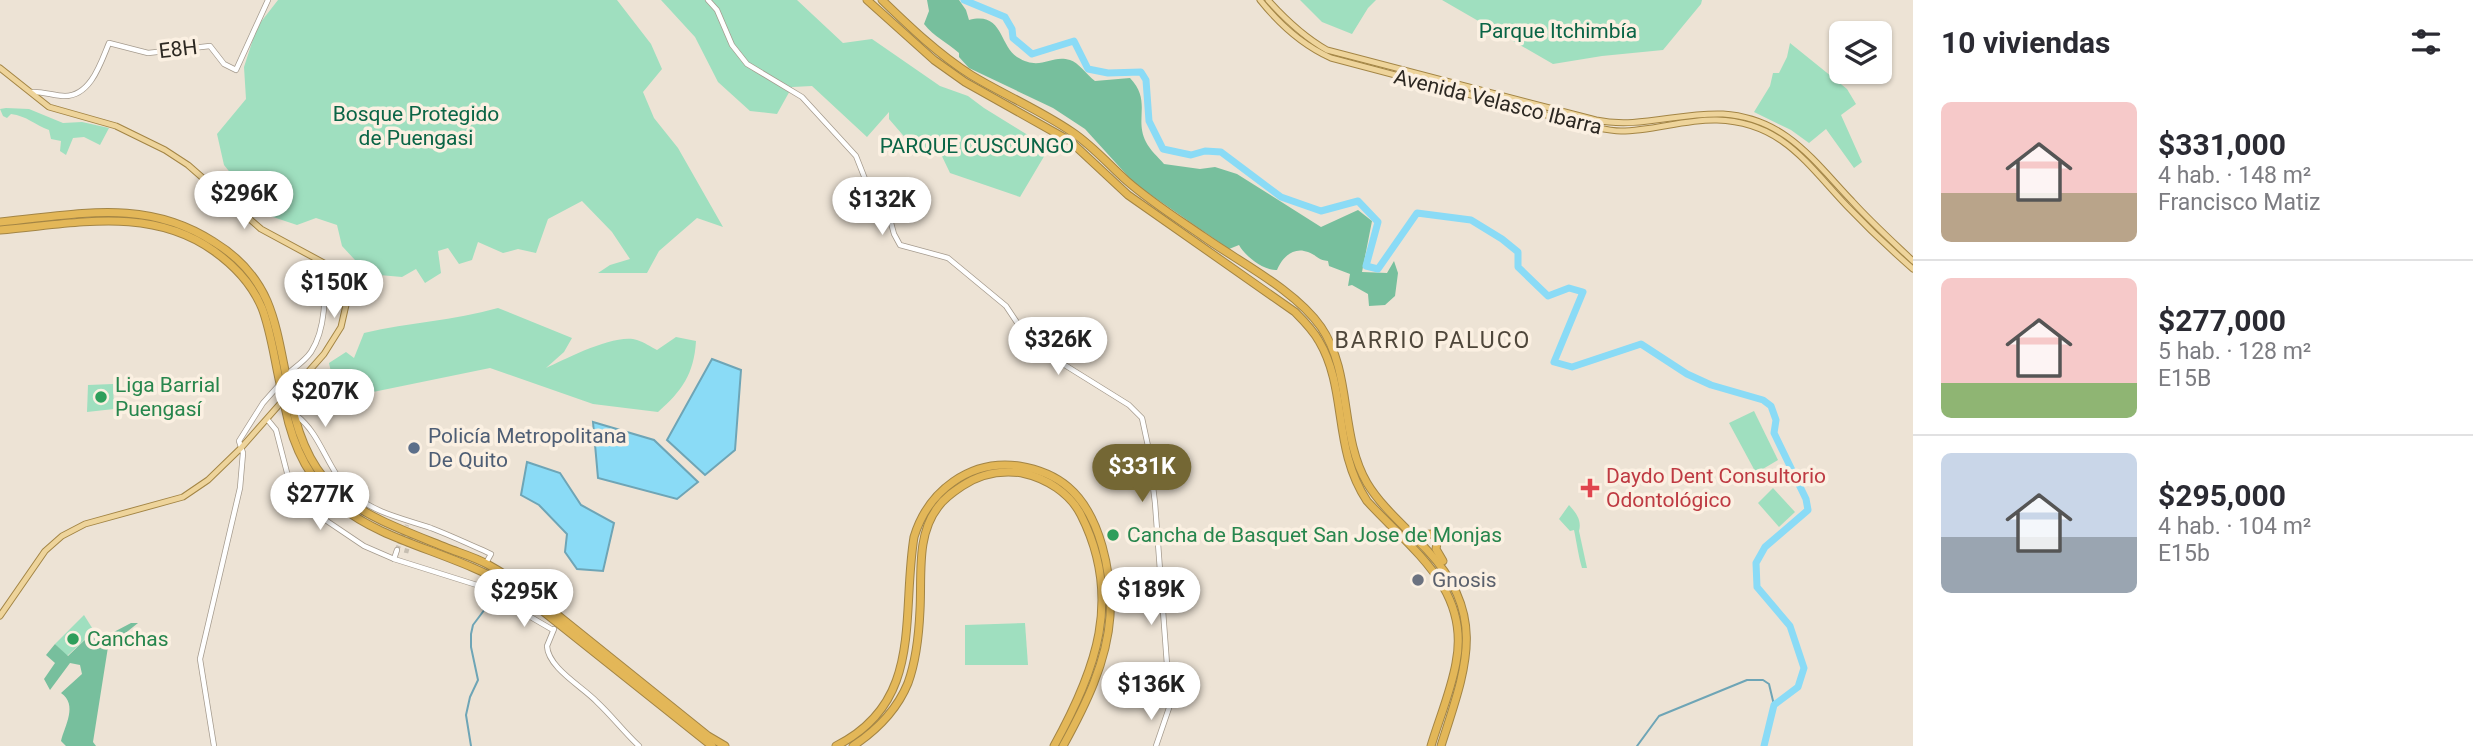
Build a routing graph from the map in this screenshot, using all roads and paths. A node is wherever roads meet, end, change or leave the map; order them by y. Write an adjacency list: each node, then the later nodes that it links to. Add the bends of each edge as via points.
1 (268, 0): 8 (street, E8H, via 236,70 224,64 210,46 148,53 110,43 81,92 65,96)
2 (708, 0): 40 (street, via 747,64 802,97 856,156 900,245 948,258 1006,306 1039,349 1129,405 1142,418 1155,503 1170,705)
3 (867, 0): 41 (highway, via 965,82 1070,141 1128,195 1295,312 1314,333 1330,367 1354,479 1367,501 1438,577 1453,607 1458,655)
4 (882, 0): 22 (highway, via 940,53 1072,131 1145,195 1309,312 1339,365 1361,471)
5 (1259, 0): 15 (main road, Avenida Velasco Ibarra, via 1309,48 1331,58 1572,121 1621,131 1703,120 1758,127 1807,160)
6 (1268, 0): 13 (main road, Avenida Velasco Ibarra, via 1286,20 1327,50 1596,120 1624,125 1712,114 1761,122 1782,132 1812,157)
7 (0, 68): 8 (main road)
8 (29, 92): 14 (main road, via 49,107 116,126 165,150 261,229)
9 (0, 222): 12 (highway, via 131,212 177,222)
10 (0, 230): 17 (highway, via 140,221 197,239 235,267 256,296)
11 (222, 235): 12 (highway)
12 (217, 243): 16 (highway, via 241,262 258,285 272,316)
13 (1913, 261)
14 (324, 263): 16 (street, via 324,307 314,344 309,355); 20 (main road, via 344,291 344,319 324,355)
15 (1913, 269)
16 (286, 375): 17 (highway)
17 (283, 387): 18 (highway, bridge); 21 (street, via 265,399 250,421 239,441)
18 (288, 404): 19 (highway); 30 (highway, via 299,454 340,507 380,532 484,572 515,589)
19 (294, 413): 27 (highway, via 314,463 346,500 381,522); 27 (street, via 307,424 355,495 411,524 491,554)
20 (267, 419): 21 (main road); 25 (street, via 276,430 294,495 364,546)
21 (242, 449): 29 (main road, via 196,491 85,524 62,536 45,551); 32 (street, via 235,516 200,659)
22 (1413, 535): 28 (highway, via 1447,573); 28 (highway, via 1435,535 1437,552 1455,580)
23 (397, 550): 25 (street)
24 (406, 553): 26 (street)
25 (396, 560): 26 (street)
26 (404, 563): 31 (street, via 501,590 522,612)
27 (486, 563): 35 (highway)
28 (1459, 597): 42 (highway, via 1467,656)
29 (0, 616)
30 (558, 623): 31 (street); 34 (highway)
31 (553, 630): 33 (street, via 547,646 550,656)
32 (214, 746)
33 (639, 746)
34 (712, 746)
35 (725, 746)
36 (836, 746): 39 (highway, via 868,724 885,705 900,674 915,537 929,505 964,475 999,465 1032,468 1066,485 1091,520 1105,563 1110,617 1103,655)
37 (853, 746): 38 (highway, via 887,718 908,682 919,623 922,546 932,515 971,480 1004,472 1039,477 1074,503 1088,528 1099,565 1102,609 1096,651 1085,685)
38 (1054, 746)
39 (1063, 746)
40 (1156, 746)
41 (1431, 746)
42 (1441, 746)

